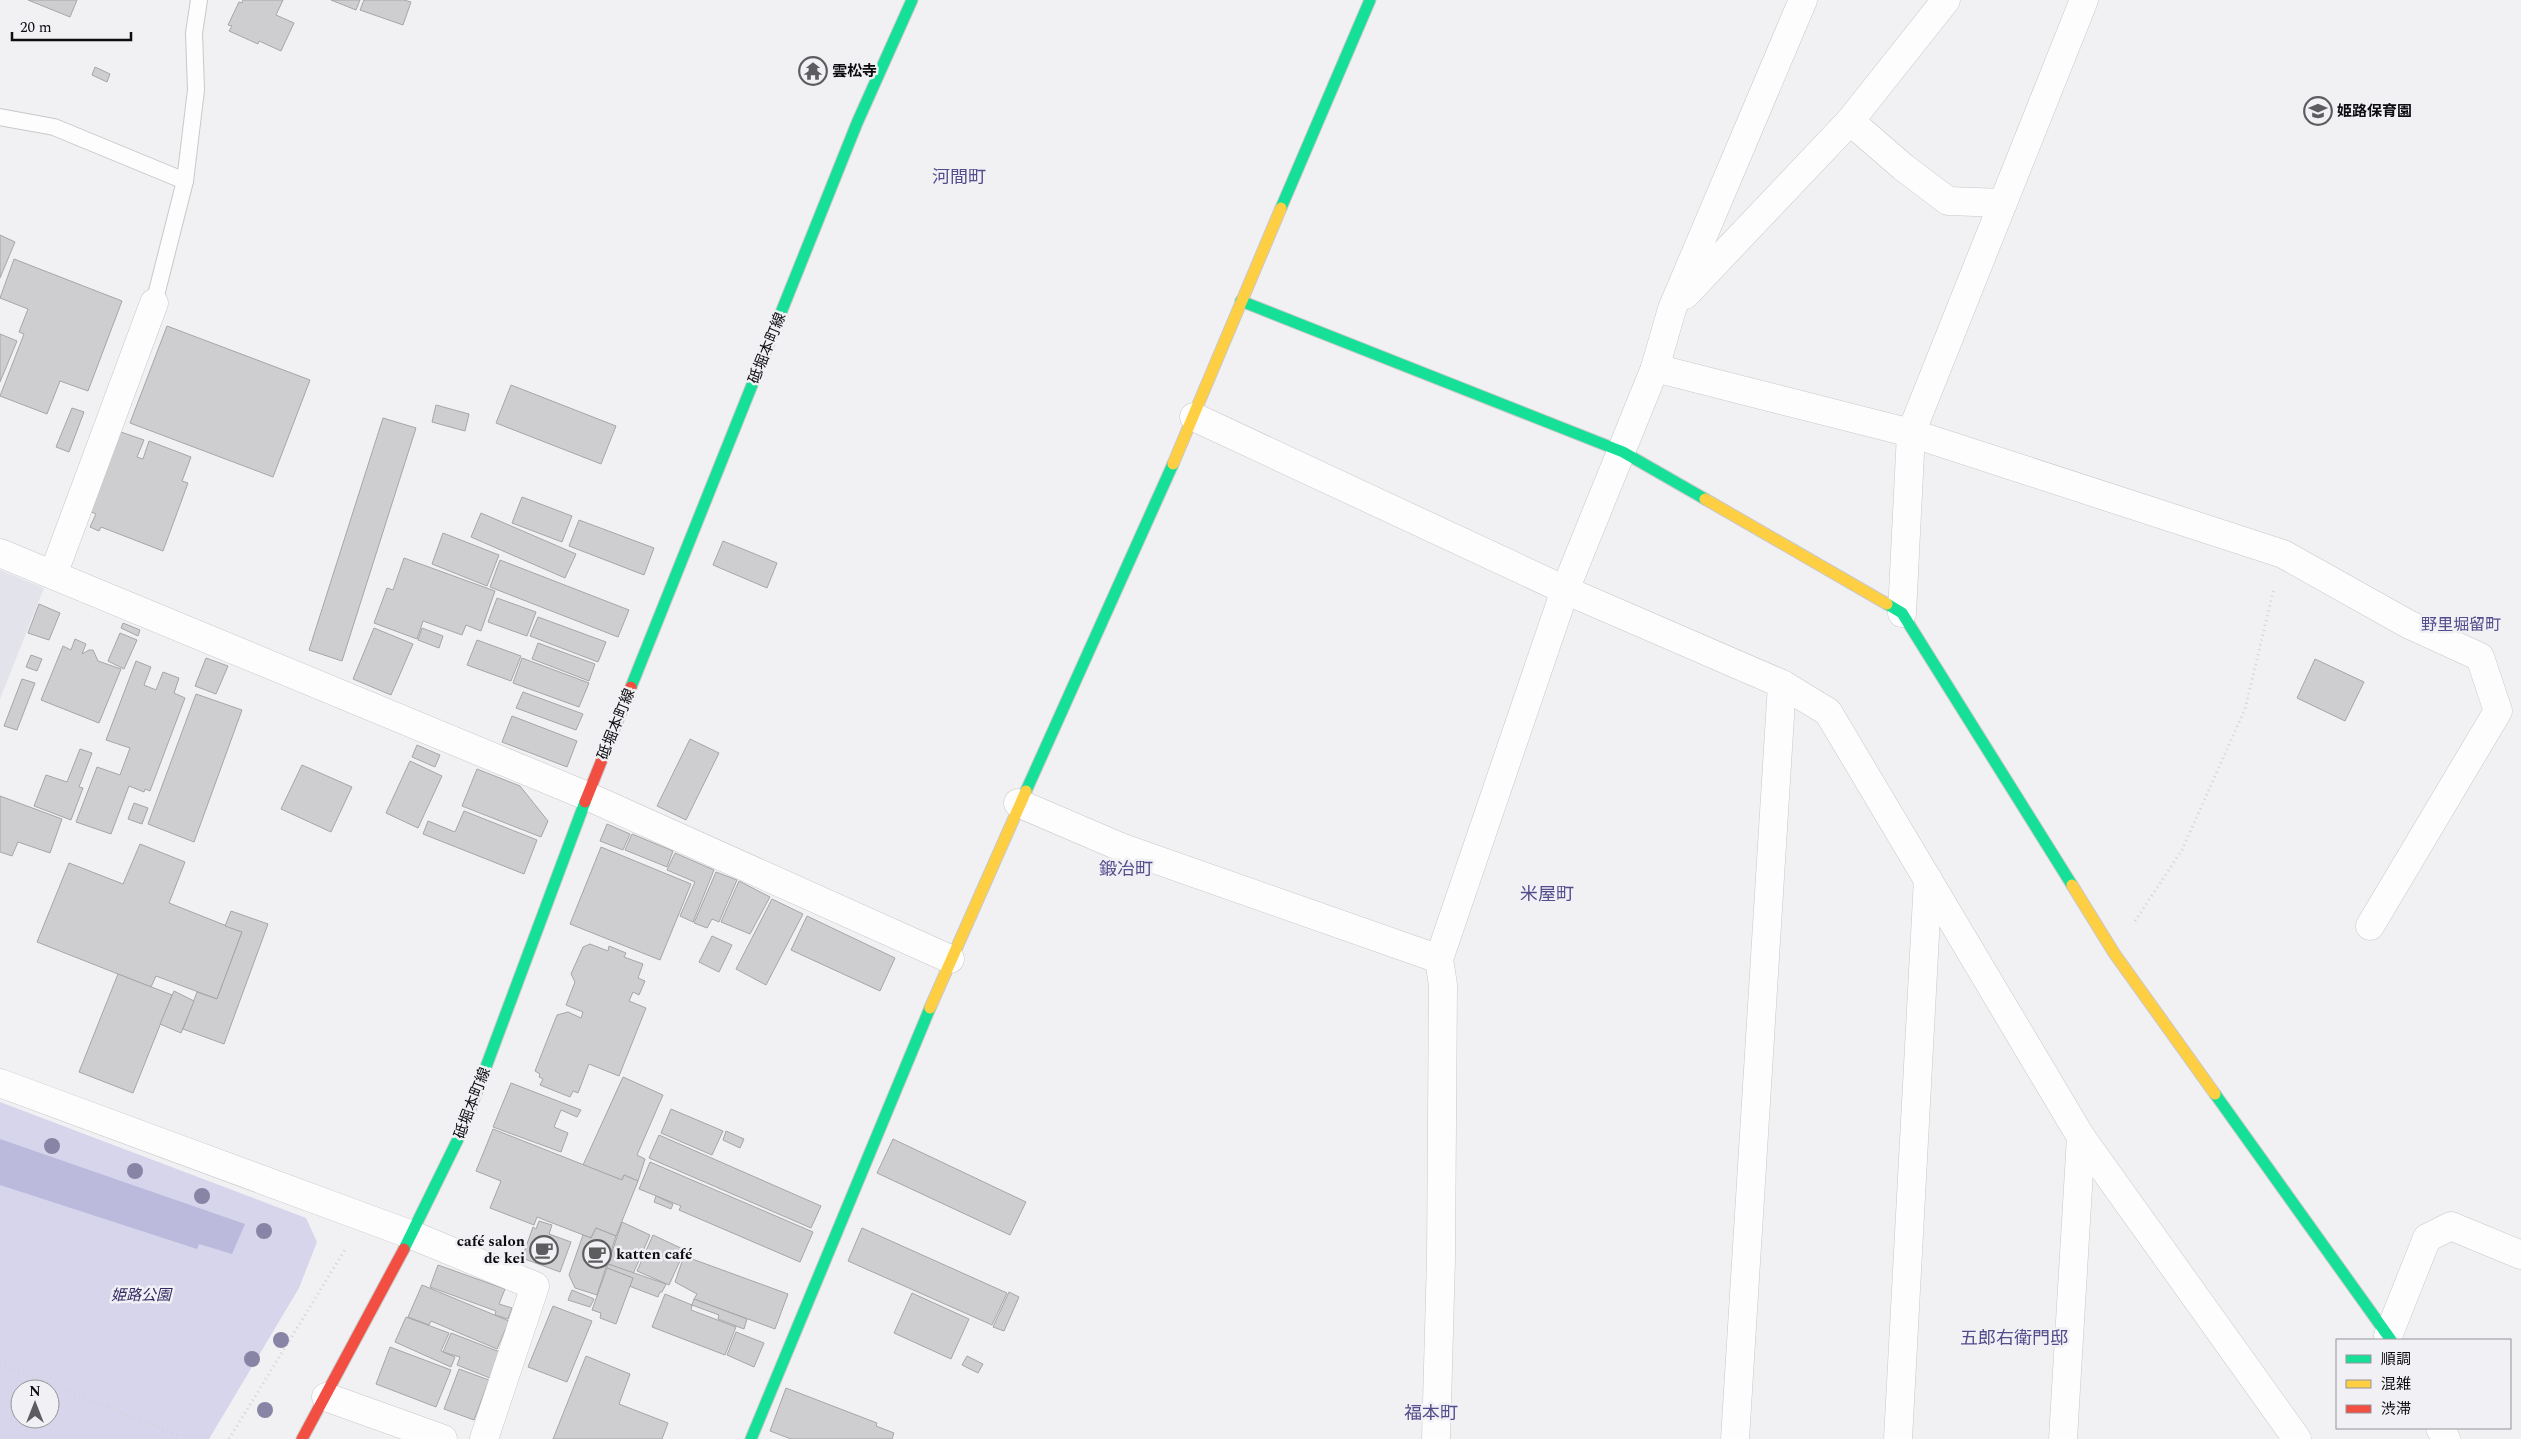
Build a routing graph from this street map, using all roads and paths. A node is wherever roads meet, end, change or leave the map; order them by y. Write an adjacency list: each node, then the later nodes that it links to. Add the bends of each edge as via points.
1 (199, 0): 9 (lane, via 194,32 196,90)
2 (912, 0): 25 (street, 砥堀本町線, via 850,142)
3 (1370, 0): 11 (street)
4 (1803, 0): 13 (street)
5 (1946, 0): 8 (street)
6 (2084, 0): 10 (street)
7 (0, 117): 9 (lane, via 54,127)
8 (1850, 121): 10 (street, via 1948,201); 13 (street)
9 (185, 181): 12 (lane)
10 (2003, 203): 16 (street)
11 (1241, 301): 15 (street); 17 (street)
12 (154, 303): 20 (street)
13 (1672, 309): 14 (street)
14 (1655, 368): 16 (street); 17 (street)
15 (1194, 417): 21 (street); 26 (street)
16 (1911, 433): 19 (street); 22 (street)
17 (1622, 452): 21 (street); 22 (street)
18 (0, 554): 20 (street)
19 (2283, 554): 24 (street, via 2408,624 2480,657); 29 (path, via 2244,710 2182,850)
20 (53, 575): 25 (street)
21 (1565, 590): 23 (street); 30 (street)
22 (1902, 613): 29 (street)
23 (1782, 684): 27 (street, via 1828,712); 47 (street)
24 (2510, 715): 28 (street)
25 (587, 796): 31 (street); 35 (street, 砥堀本町線, via 462,1131)
26 (1018, 803): 30 (street, via 1124,848); 31 (street)
27 (1928, 879): 33 (street); 48 (street)
28 (2370, 926)
29 (2114, 953): 37 (street)
30 (1439, 958): 46 (street, via 1443,995)
31 (950, 959): 45 (street)
32 (0, 1084): 34 (street)
33 (2081, 1137): 49 (street); 50 (street)
34 (365, 1218): 35 (street); 41 (path)
35 (412, 1235): 39 (street, 砥堀本町線); 44 (street, via 534,1286)
36 (2521, 1255): 37 (street, via 2452,1226 2427,1238)
37 (2389, 1338)
38 (0, 1364): 40 (path)
39 (326, 1397): 42 (street, 砥堀本町線); 43 (street)
40 (180, 1436)
41 (229, 1439)
42 (302, 1439)
43 (443, 1439)
44 (484, 1439)
45 (751, 1439)
46 (1436, 1439)
47 (1735, 1439)
48 (1898, 1439)
49 (2063, 1439)
50 (2297, 1439)

